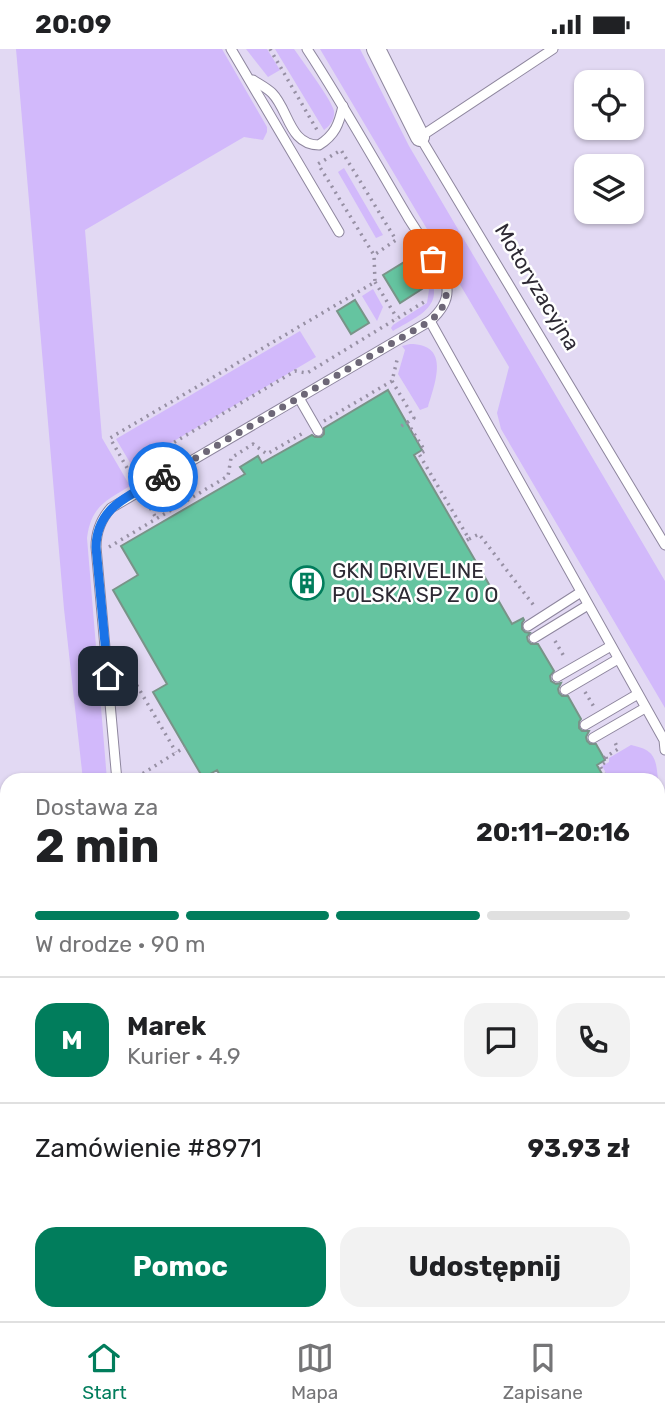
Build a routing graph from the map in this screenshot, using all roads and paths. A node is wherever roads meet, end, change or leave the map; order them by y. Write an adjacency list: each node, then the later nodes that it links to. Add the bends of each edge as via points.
1 (231, 49): 6 (lane)
2 (270, 49): 9 (path)
3 (307, 49): 7 (lane)
4 (376, 49): 8 (street, Motoryzacyjna)
5 (553, 49): 8 (lane)
6 (248, 77): 9 (lane, via 273,94 302,141); 11 (lane)
7 (343, 106): 9 (lane, via 335,132); 16 (lane, via 445,282 447,294)
8 (420, 137): 27 (lane, Motoryzacyjna)
9 (323, 142): 10 (path)
10 (331, 157): 12 (path, via 318,164); 12 (path, via 341,150 396,240)
11 (339, 232)
12 (374, 255): 13 (path)
13 (376, 282): 15 (path); 24 (path, via 110,438)
14 (424, 302): 15 (path)
15 (397, 318): 22 (path, via 307,373 296,370)
16 (430, 321): 18 (lane); 29 (lane)
17 (392, 381): 19 (path, via 414,418)
18 (299, 398): 21 (lane); 24 (lane)
19 (407, 422): 20 (path); 26 (path, via 425,451 419,454 469,539)
20 (398, 428)
21 (318, 431)
22 (144, 460)
23 (228, 476): 25 (path)
24 (140, 491): 25 (path); 46 (lane, via 111,508 96,539)
25 (156, 519): 28 (path)
26 (464, 542)
27 (665, 545)
28 (109, 547)
29 (581, 592): 30 (lane); 31 (lane)
30 (588, 605): 32 (lane); 33 (lane)
31 (528, 627)
32 (534, 638)
33 (611, 646): 35 (lane); 36 (lane)
34 (116, 650): 44 (path)
35 (618, 659): 37 (lane); 38 (lane)
36 (557, 677)
37 (565, 690)
38 (638, 694): 39 (lane); 40 (lane)
39 (645, 708): 41 (lane); 43 (lane)
40 (585, 725)
41 (593, 738)
42 (185, 747): 44 (path)
43 (665, 750)
44 (176, 752): 47 (path)
45 (606, 757): 48 (path, via 600,766)
46 (116, 773)
47 (143, 773)
48 (604, 773)

